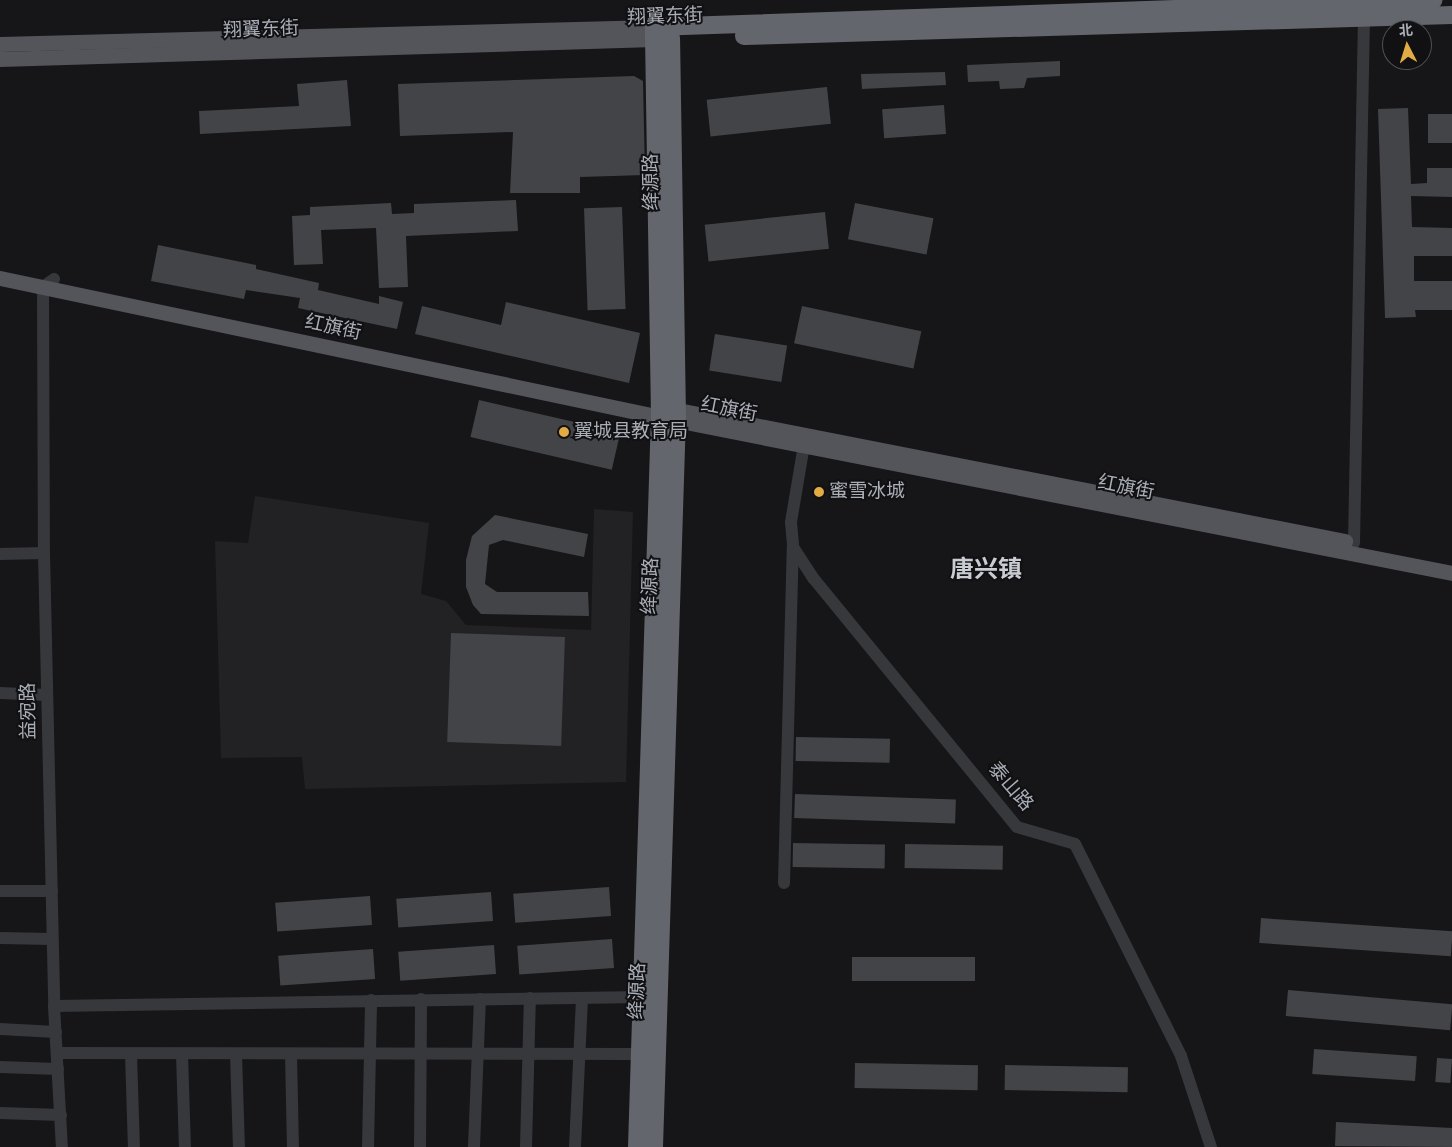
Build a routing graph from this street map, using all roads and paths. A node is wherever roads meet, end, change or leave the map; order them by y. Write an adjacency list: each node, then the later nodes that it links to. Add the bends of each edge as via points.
1 (1434, 0): 4 (highway, 翔翼东街)
2 (1452, 15): 3 (highway, 翔翼东街)
3 (1364, 18): 4 (highway, 翔翼东街); 12 (street)
4 (662, 33): 5 (main road, 翔翼东街); 6 (main road, 翔翼东街); 10 (highway, 绛源路)
5 (0, 44)
6 (0, 59)
7 (0, 268): 9 (main road, 红旗街)
8 (0, 278): 9 (main road, 红旗街)
9 (49, 283): 10 (main road, 红旗街); 14 (street, 益宛路)
10 (668, 413): 11 (main road, 红旗街); 12 (main road, 红旗街); 25 (highway, 绛源路); 60 (highway, 绛源路)
11 (804, 445): 13 (street, 泰山路, via 791,522); 17 (main road, 红旗街)
12 (1354, 543): 16 (main road, 红旗街)
13 (793, 547): 20 (street); 61 (street, 泰山路, via 814,579 1017,827 1075,844 1181,1056)
14 (44, 553): 15 (street); 19 (street, 益宛路)
15 (0, 554)
16 (1452, 562)
17 (1452, 573)
18 (0, 693): 19 (street)
19 (47, 695): 22 (street, 益宛路)
20 (784, 883)
21 (0, 891): 22 (street)
22 (52, 891): 24 (street, 益宛路)
23 (0, 938): 24 (street)
24 (52, 939): 31 (street, 益宛路)
25 (642, 997): 27 (street); 44 (highway, 绛源路)
26 (530, 998): 27 (street); 28 (street); 37 (street)
27 (582, 998): 43 (street)
28 (480, 999): 30 (street); 36 (street)
29 (370, 1000): 30 (street); 31 (street); 42 (street)
30 (421, 1000): 35 (street)
31 (54, 1006): 33 (street, 益宛路)
32 (0, 1029): 33 (street)
33 (56, 1032): 34 (street, 益宛路)
34 (57, 1053): 38 (street); 46 (street, 益宛路)
35 (421, 1053): 36 (street); 42 (street); 55 (street)
36 (479, 1053): 37 (street); 56 (street)
37 (528, 1053): 43 (street); 57 (street)
38 (131, 1054): 39 (street); 50 (street)
39 (182, 1054): 40 (street); 51 (street)
40 (236, 1054): 41 (street); 52 (street)
41 (291, 1054): 42 (street); 53 (street)
42 (370, 1054): 54 (street)
43 (580, 1054): 44 (street); 58 (street)
44 (640, 1054): 59 (highway, 绛源路)
45 (0, 1067): 46 (street)
46 (58, 1069): 48 (street, 益宛路)
47 (0, 1113): 48 (street)
48 (61, 1115): 49 (street, 益宛路)
49 (62, 1147)
50 (134, 1147)
51 (186, 1147)
52 (239, 1147)
53 (293, 1147)
54 (368, 1147)
55 (420, 1147)
56 (474, 1147)
57 (526, 1147)
58 (575, 1147)
59 (637, 1147)
60 (654, 1147)
61 (1211, 1147)

